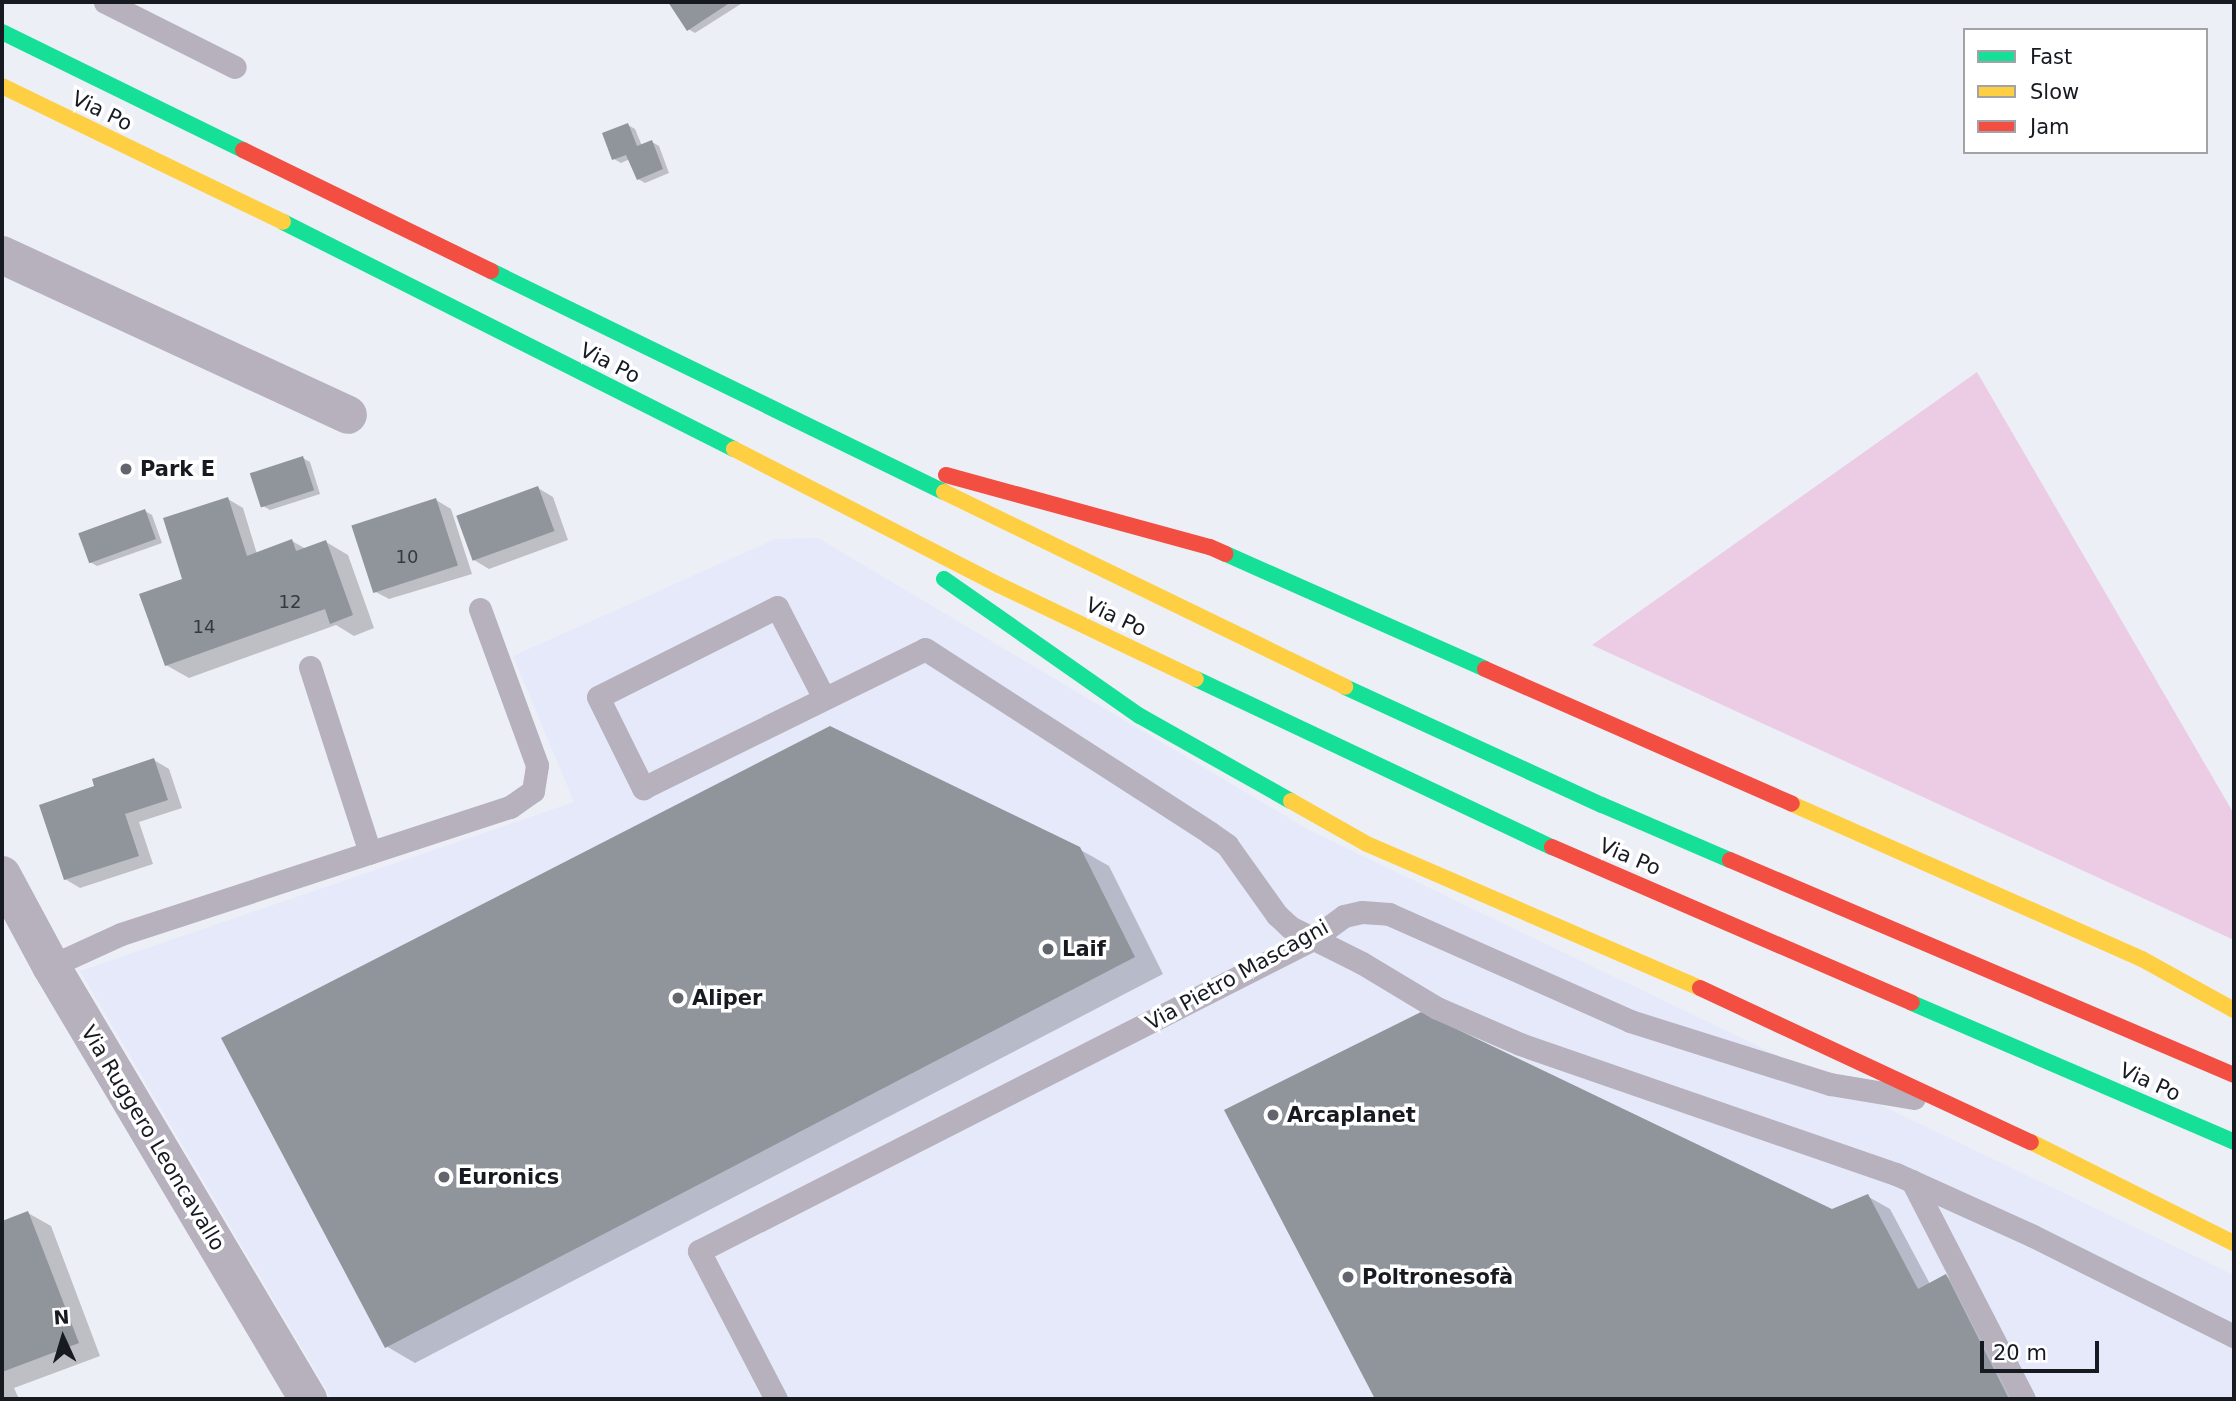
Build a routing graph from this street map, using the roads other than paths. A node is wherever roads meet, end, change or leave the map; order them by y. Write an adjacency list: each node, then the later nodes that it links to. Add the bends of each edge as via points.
1 (105, 2): 3 (lane)
2 (2, 32): 7 (highway, Via Po)
3 (235, 67)
4 (2, 86): 8 (highway, Via Po, via 411,284)
5 (2, 255): 6 (street)
6 (348, 415)
7 (854, 450): 16 (highway, via 1210,547 2129,953); 17 (highway, Via Po, via 1302,667 1602,805)
8 (833, 502): 18 (highway, via 1140,716 1367,844 1766,1017); 19 (highway, Via Po, via 1521,833)
9 (480, 609): 12 (lane, via 537,765 533,791 510,807)
10 (310, 667): 12 (lane)
11 (824, 698): 11 (lane, via 643,788 598,697 777,607); 14 (lane, via 925,649 1227,845 1277,915)
12 (370, 853): 15 (lane, via 121,934)
13 (2, 875): 15 (street, Via Ruggero Leoncavallo)
14 (1311, 940): 18 (lane, Via Pietro Mascagni, via 1344,916 1390,914 1630,1021 1830,1084); 20 (lane, via 1362,963 1437,1008 1520,1044); 24 (lane, Via Pietro Mascagni, via 699,1251)
15 (51, 966): 23 (street, Via Ruggero Leoncavallo)
16 (2234, 1010)
17 (2234, 1075)
18 (1958, 1106): 21 (highway)
19 (2234, 1142)
20 (1912, 1181): 22 (lane); 25 (lane)
21 (2234, 1243)
22 (2234, 1336)
23 (308, 1399)
24 (776, 1399)
25 (2024, 1399)

